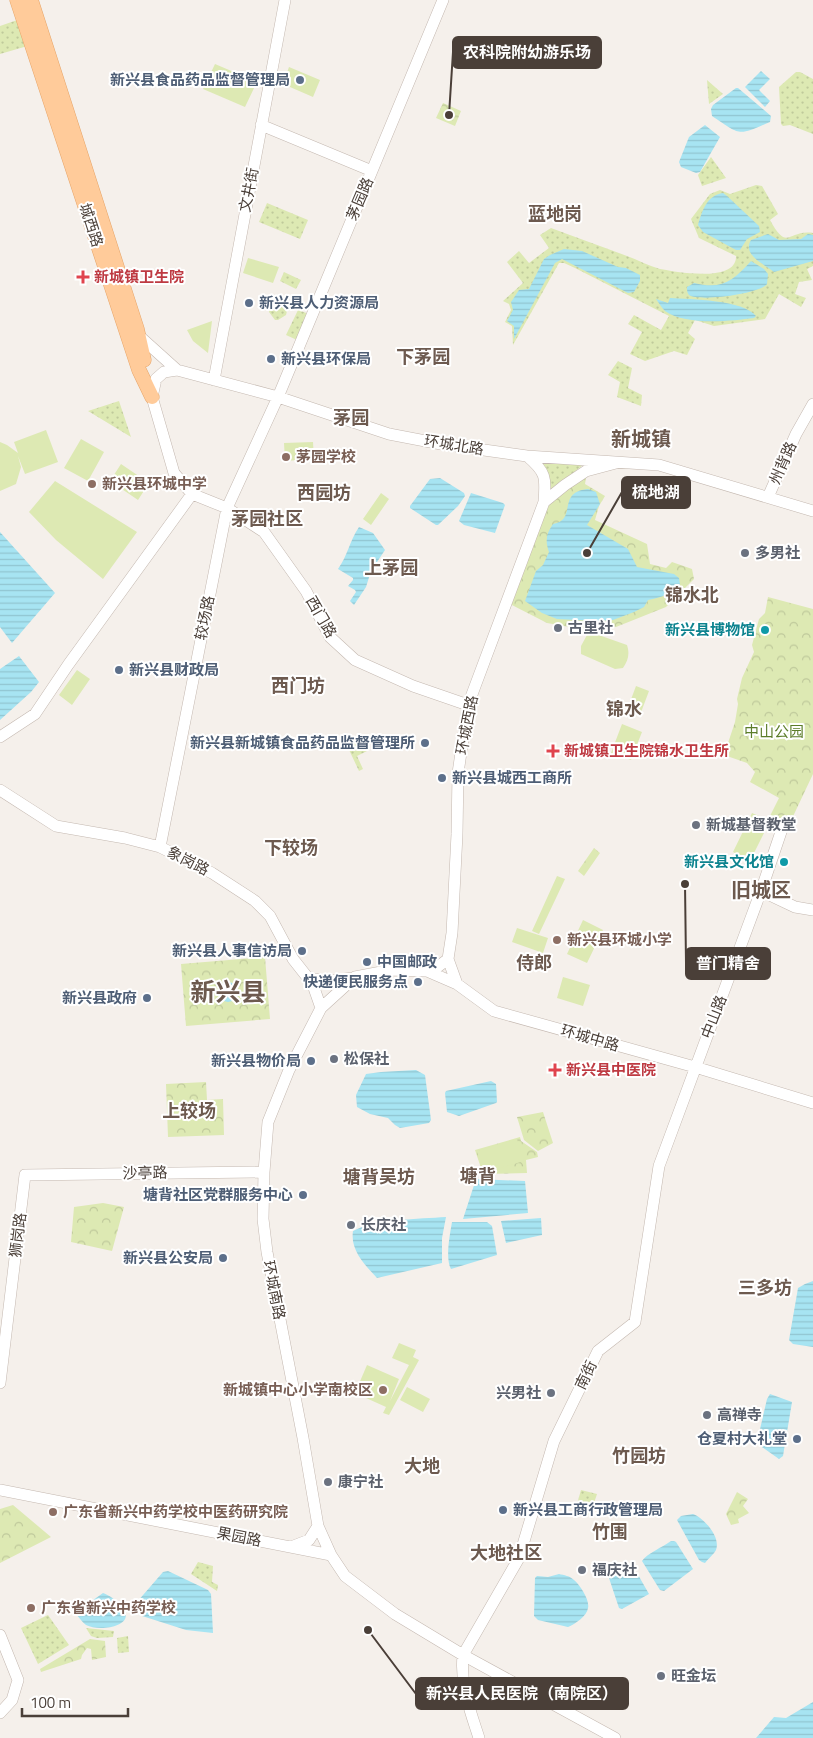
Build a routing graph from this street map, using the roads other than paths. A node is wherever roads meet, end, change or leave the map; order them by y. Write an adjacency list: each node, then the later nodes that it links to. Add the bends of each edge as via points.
1 (17, 0): 7 (main road, 城西路)
2 (31, 0): 10 (main road, via 137,329)
3 (284, 0): 5 (street, 文井街)
4 (440, 1): 6 (street, 茅园路)
5 (261, 125): 6 (street); 9 (street, 文井街)
6 (372, 171): 11 (street, 茅园路)
7 (121, 315): 8 (street, 环城北路); 10 (main road, 城西路, via 139,370)
8 (177, 370): 9 (street, 环城北路); 10 (street, via 164,372 156,379)
9 (214, 380): 11 (street, 环城北路)
10 (152, 397): 15 (street, 城西路, via 174,474)
11 (278, 397): 13 (street, 环城北路, via 389,434); 18 (street, 较场路)
12 (813, 404): 16 (street, 州背路)
13 (526, 456): 14 (street, 环城北路); 17 (street, 环城西路, via 540,467 546,482)
14 (616, 463): 16 (street, 环城北路, via 660,465); 17 (street, via 586,471)
15 (192, 494): 18 (street, 城西路); 21 (street, via 35,714)
16 (768, 497): 19 (street, 环城北路)
17 (544, 502): 20 (street, 环城西路)
18 (227, 508): 20 (street, 西门路, via 264,532 306,591 330,637 355,660); 24 (street, 较场路)
19 (813, 510)
20 (468, 706): 27 (street, 环城西路, via 458,773 452,933)
21 (0, 737)
22 (0, 790): 24 (street, 象岗路, via 56,826)
23 (784, 826): 25 (street, 中山路)
24 (160, 847): 30 (street, 象岗路, via 212,873 255,901 270,916)
25 (761, 891): 26 (street, via 795,907); 33 (street, 中山路)
26 (813, 910)
27 (448, 959): 28 (street, via 436,969); 31 (street)
28 (425, 971): 29 (street, via 392,970); 31 (street, 环城中路)
29 (355, 977): 30 (street, via 328,981); 32 (street, 环城南路)
30 (308, 978): 32 (street, 象岗路)
31 (457, 984): 33 (street, 环城中路, via 494,1011)
32 (321, 1008): 35 (street, 环城南路, via 288,1072 268,1122)
33 (695, 1067): 34 (street, 环城中路); 44 (street, 南街, via 658,1166 635,1322 598,1351 554,1441 519,1558)
34 (813, 1102)
35 (264, 1172): 36 (street, 沙亭路); 39 (street, 环城南路, via 266,1252)
36 (26, 1175): 37 (street, 狮岗路)
37 (0, 1383)
38 (0, 1490): 40 (street, 果园路)
39 (318, 1526): 40 (street, via 309,1540); 41 (street, 环城南路)
40 (291, 1547): 41 (street, 果园路)
41 (331, 1555): 43 (street, 环城南路, via 345,1576 395,1614)
42 (0, 1635): 47 (street, via 18,1680 12,1700)
43 (443, 1643): 44 (street, 环城南路); 46 (street, via 452,1651)
44 (463, 1655): 45 (street, 环城南路); 46 (street)
45 (484, 1667): 46 (street, via 469,1669); 49 (street, 环城南路)
46 (464, 1692): 48 (street)
47 (0, 1713)
48 (479, 1738)
49 (614, 1738)

